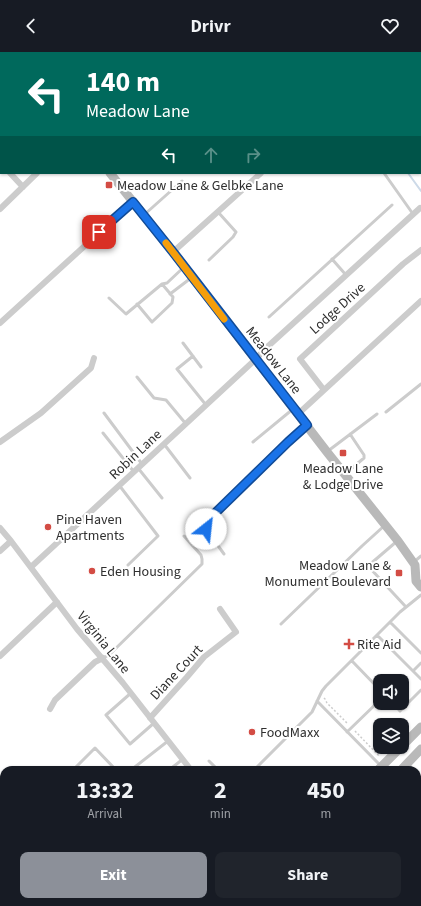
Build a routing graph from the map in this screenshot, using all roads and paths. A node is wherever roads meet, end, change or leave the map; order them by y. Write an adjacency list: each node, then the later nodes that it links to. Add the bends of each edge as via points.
1 (11, 174): 7 (street)
2 (36, 174): 7 (street)
3 (111, 174): 8 (street, Meadow Lane)
4 (385, 174): 13 (lane)
5 (253, 176): 12 (street)
6 (182, 182): 14 (lane)
7 (23, 187): 11 (street)
8 (133, 202): 14 (street, Meadow Lane); 28 (street)
9 (392, 205): 17 (lane)
10 (420, 208): 13 (street, Robin Lane)
11 (0, 209)
12 (218, 212): 16 (street); 18 (lane, via 236,232 234,237)
13 (413, 214): 20 (street, Robin Lane)
14 (144, 216): 16 (street, Meadow Lane)
15 (421, 250): 36 (street, Lodge Drive, via 300,359)
16 (173, 252): 19 (street, Meadow Lane)
17 (332, 259): 20 (lane); 27 (lane)
18 (209, 260)
19 (184, 267): 21 (street, Meadow Lane); 22 (lane, via 167,283)
20 (346, 275): 32 (street, Robin Lane)
21 (192, 277): 23 (lane); 32 (street, Meadow Lane)
22 (162, 284): 23 (lane); 26 (lane)
23 (170, 294): 26 (lane, via 173,297 172,303 152,322)
24 (109, 298): 26 (lane, via 126,314)
25 (421, 301): 36 (street)
26 (137, 304)
27 (269, 317)
28 (0, 323)
29 (183, 343): 30 (lane)
30 (193, 356): 33 (lane); 37 (lane, via 177,369)
31 (94, 358): 46 (street, via 91,368 41,413)
32 (256, 359): 37 (street, Robin Lane); 38 (street, Meadow Lane)
33 (201, 366)
34 (137, 377): 42 (lane, via 154,398 166,400)
35 (421, 384): 39 (lane)
36 (324, 390): 38 (street)
37 (206, 405): 42 (street, Robin Lane)
38 (296, 411): 43 (street, Meadow Lane); 47 (lane)
39 (386, 412)
40 (104, 414): 50 (lane)
41 (377, 414): 45 (lane)
42 (186, 424): 48 (street, Robin Lane)
43 (307, 425): 49 (street, Meadow Lane); 61 (lane, via 208,520 206,529)
44 (103, 433): 50 (lane)
45 (350, 434): 49 (lane); 51 (lane, via 364,458)
46 (0, 442)
47 (253, 442)
48 (164, 444): 50 (street, Robin Lane); 52 (lane)
49 (327, 452): 51 (street, Meadow Lane)
50 (138, 468): 53 (street, Robin Lane); 54 (lane)
51 (344, 474): 55 (street, Meadow Lane)
52 (190, 478)
53 (119, 485): 63 (lane, via 158,536); 65 (street, Robin Lane)
54 (162, 498)
55 (385, 525): 59 (street, Meadow Lane); 72 (lane)
56 (0, 528): 58 (street, Virginia Lane)
57 (184, 536): 76 (lane, via 201,555 202,564 109,655)
58 (11, 541): 60 (street); 65 (street, Virginia Lane)
59 (398, 541): 64 (street, Meadow Lane); 69 (lane, via 368,566)
60 (0, 551)
61 (224, 554)
62 (421, 556): 64 (lane)
63 (128, 565)
64 (416, 565): 66 (street, Meadow Lane, via 416,581)
65 (30, 567): 68 (street, Virginia Lane)
66 (421, 587)
67 (421, 595): 69 (lane)
68 (57, 602): 75 (street); 76 (street, Virginia Lane)
69 (406, 606): 71 (lane)
70 (220, 609): 88 (street, Diane Court, via 236,632 204,657)
71 (390, 622): 73 (lane); 74 (lane)
72 (281, 624)
73 (377, 635): 77 (lane); 79 (lane)
74 (421, 653)
75 (0, 656)
76 (102, 658): 83 (street, Virginia Lane); 87 (street, via 55,700)
77 (352, 661): 81 (lane); 84 (lane, via 322,691)
78 (421, 663): 79 (lane)
79 (413, 671): 80 (lane)
80 (421, 679)
81 (373, 683)
82 (421, 690): 85 (lane)
83 (131, 693): 88 (street, Virginia Lane); 88 (lane, via 106,715 130,744)
84 (317, 701): 90 (lane); 103 (lane, via 312,712)
85 (409, 702)
86 (373, 707): 90 (lane)
87 (50, 709)
88 (152, 720): 92 (street, Virginia Lane)
89 (421, 727): 91 (street)
90 (347, 732): 104 (lane)
91 (409, 740)
92 (168, 741): 95 (street, Virginia Lane); 99 (lane)
93 (421, 750): 106 (street)
94 (395, 754): 105 (street)
95 (183, 759): 100 (lane); 101 (street, Virginia Lane)
96 (209, 761): 102 (lane)
97 (77, 766): 98 (lane, via 95,748)
98 (112, 766)
99 (136, 766)
100 (174, 766)
101 (189, 766)
102 (214, 766)
103 (258, 766)
104 (377, 766)
105 (383, 766)
106 (409, 766)

